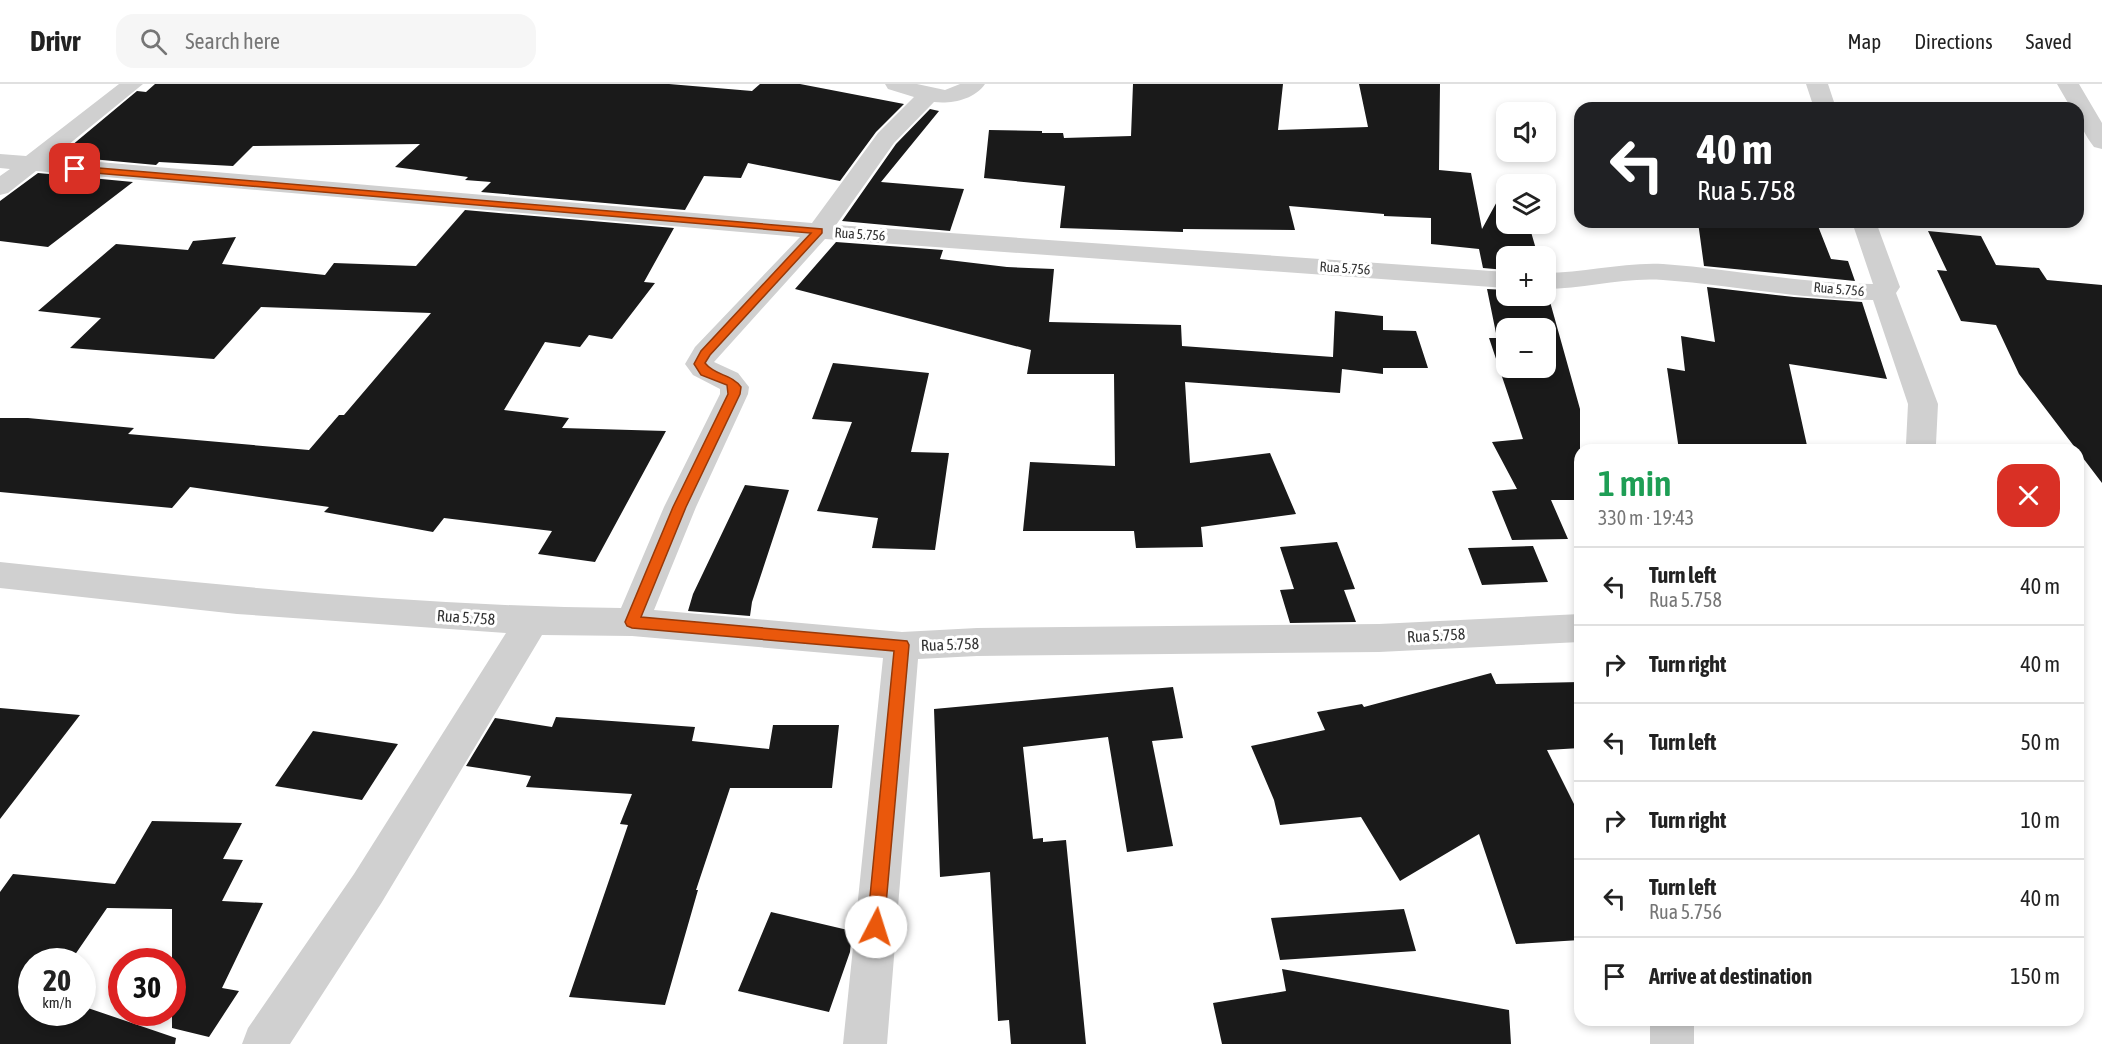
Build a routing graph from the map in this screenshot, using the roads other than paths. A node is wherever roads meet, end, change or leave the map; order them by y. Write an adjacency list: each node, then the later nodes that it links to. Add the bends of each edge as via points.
1 (132, 84): 12 (street)
2 (896, 84): 6 (street)
3 (974, 84): 6 (street, via 956,96)
4 (1816, 84): 7 (street)
5 (2068, 84): 8 (street)
6 (929, 94): 15 (street, via 886,138)
7 (1823, 102)
8 (2079, 102)
9 (2084, 111): 10 (street)
10 (2102, 142)
11 (0, 161): 12 (street, Rua 5.756)
12 (28, 165): 13 (street); 15 (street, Rua 5.756)
13 (0, 188)
14 (1866, 228): 18 (street, via 1887,287)
15 (819, 231): 16 (street, Rua 5.756); 22 (street, via 699,364 706,372 731,382 734,394 680,507)
16 (1496, 279)
17 (1556, 281): 18 (street, Rua 5.756, via 1660,272 1858,292)
18 (1883, 291): 19 (street, via 1923,404)
19 (1921, 444)
20 (0, 575): 21 (street, Rua 5.758, via 237,602)
21 (532, 621): 22 (street, Rua 5.758); 26 (street, via 368,888)
22 (632, 622): 24 (street, Rua 5.758)
23 (1574, 628): 24 (street, Rua 5.758, via 1378,638)
24 (902, 645): 27 (street)
25 (1672, 1026): 28 (street)
26 (264, 1044)
27 (865, 1044)
28 (1672, 1044)

